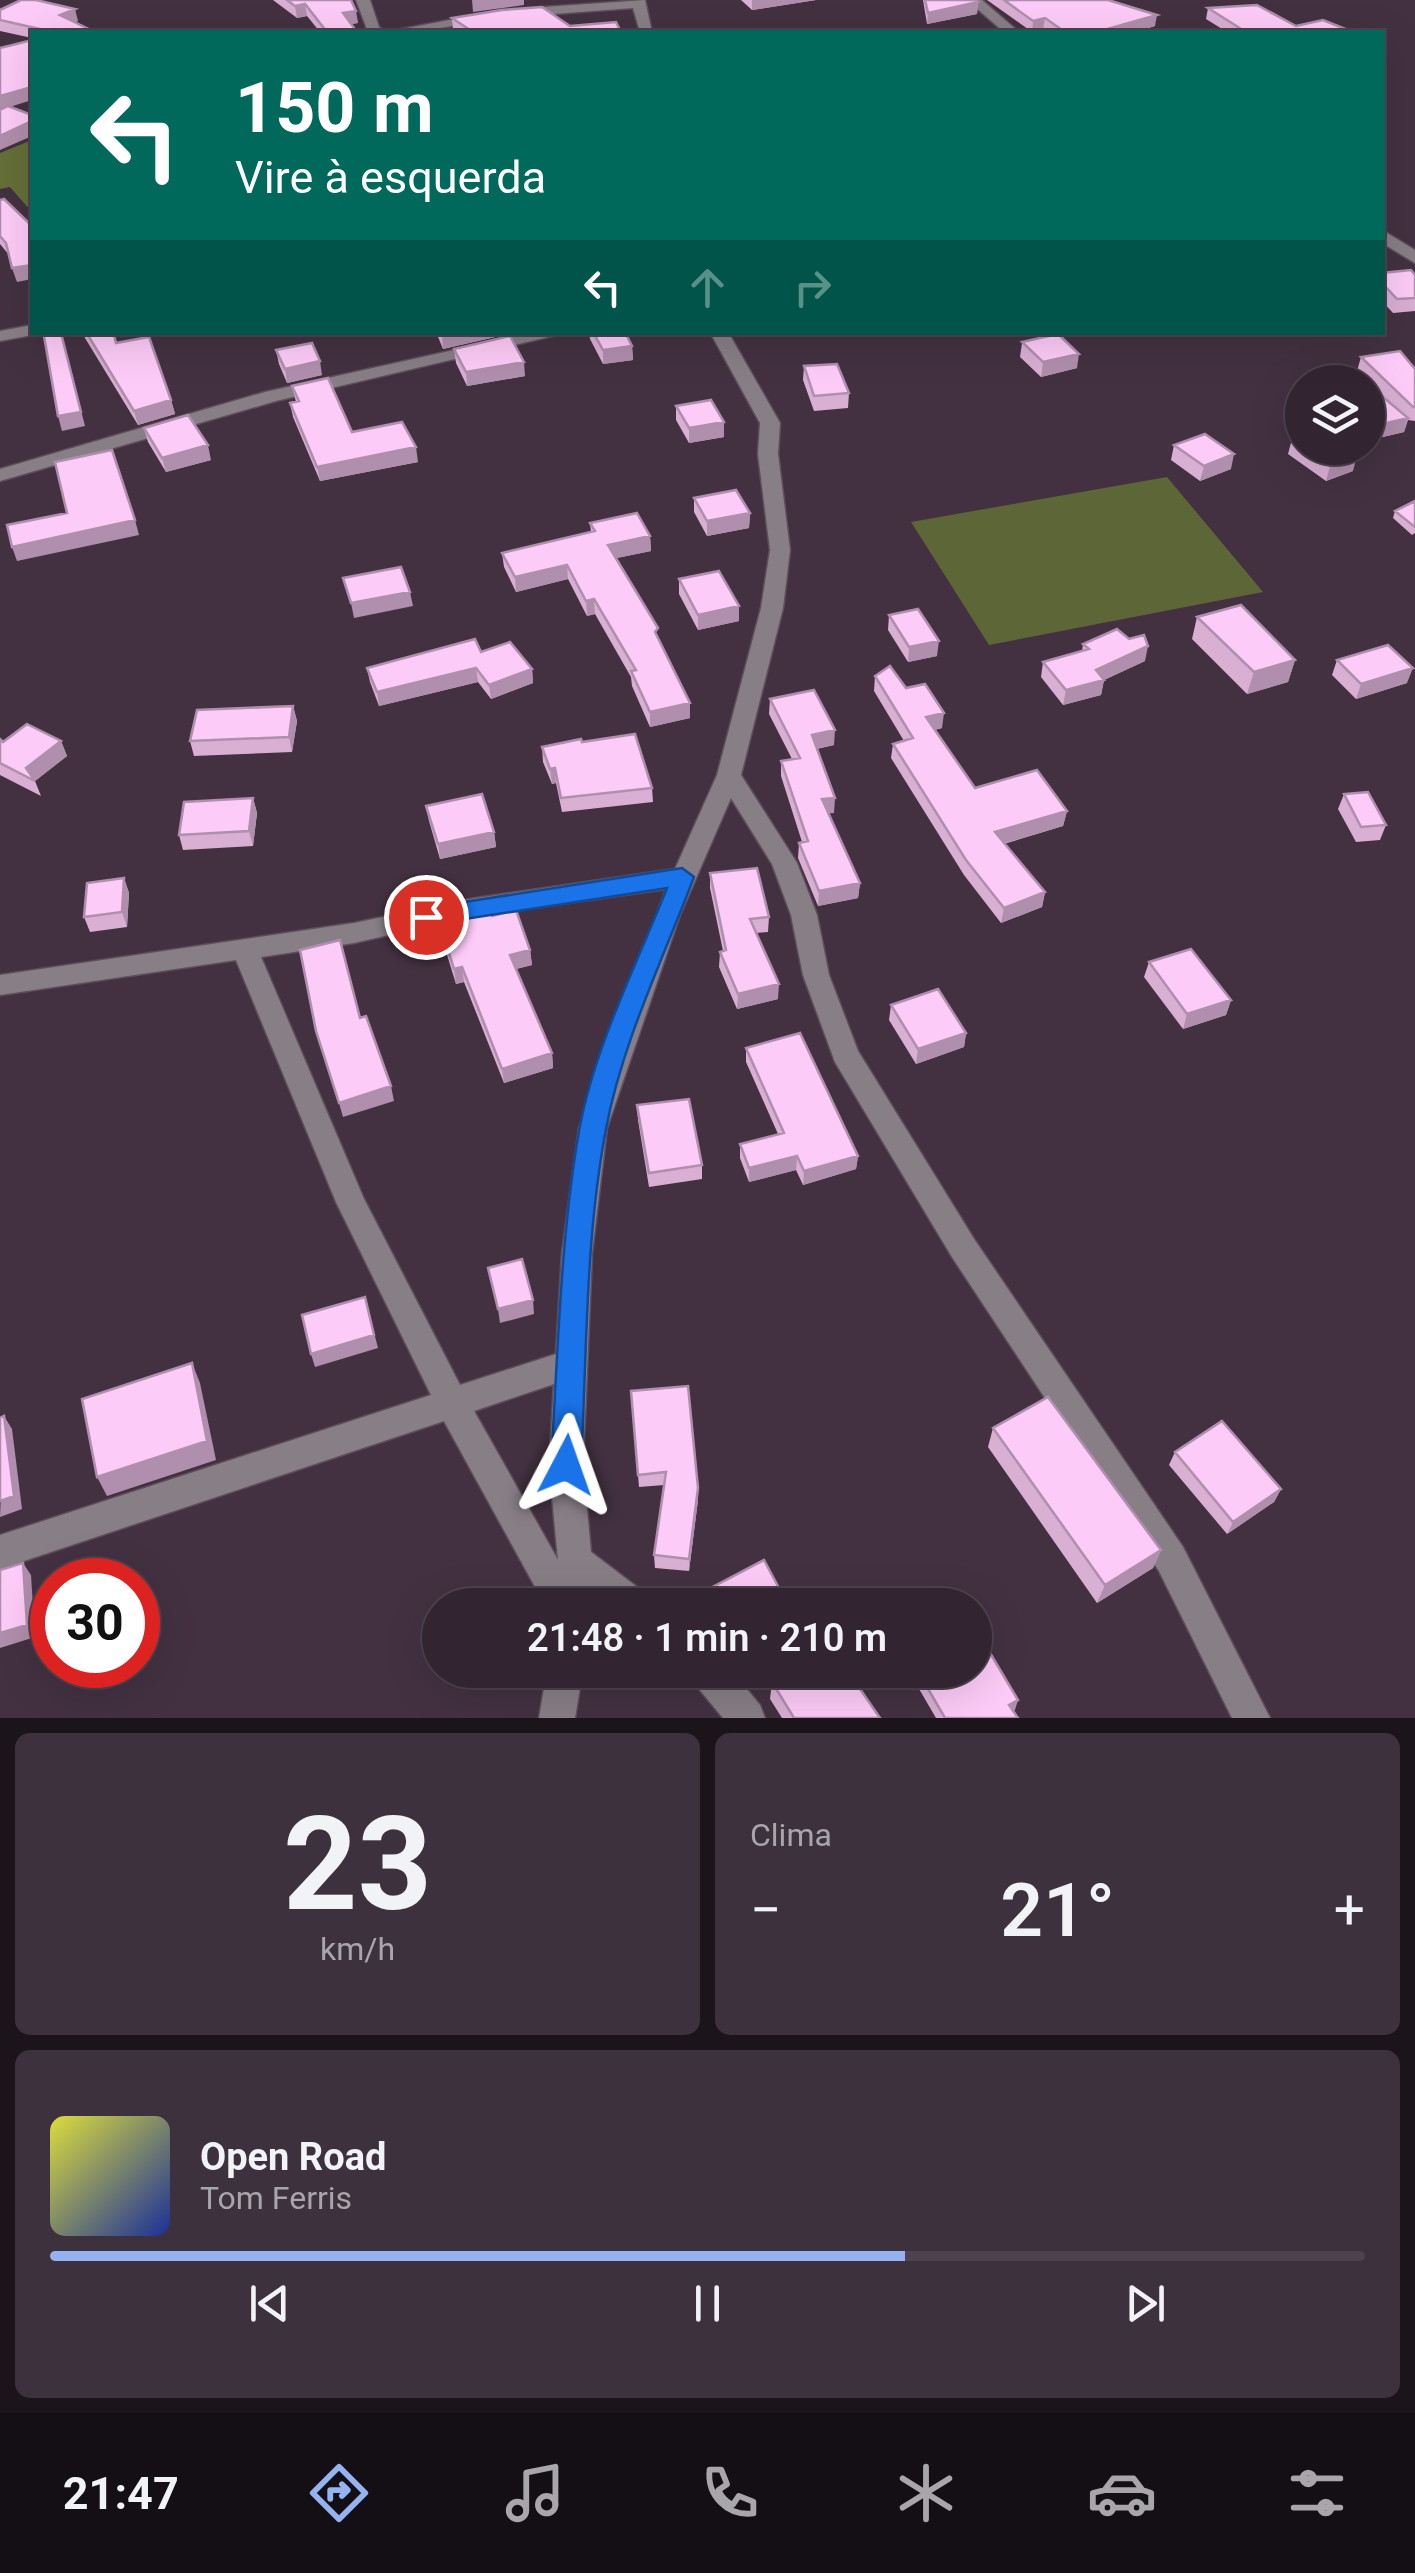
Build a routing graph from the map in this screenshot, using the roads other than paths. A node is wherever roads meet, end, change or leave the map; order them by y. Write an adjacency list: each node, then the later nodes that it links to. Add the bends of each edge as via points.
1 (363, 0): 6 (street)
2 (974, 0): 9 (street)
3 (639, 2): 4 (street); 8 (street)
4 (603, 6): 5 (street); 7 (street)
5 (585, 23)
6 (374, 30)
7 (405, 30)
8 (646, 30)
9 (1010, 30)
10 (1385, 237): 11 (street)
11 (1415, 258)
12 (30, 330): 15 (street)
13 (547, 335): 16 (street, via 272,396)
14 (721, 335): 17 (street, via 770,423 780,550)
15 (0, 336)
16 (0, 475)
17 (729, 776): 18 (street); 32 (street, via 784,863 845,1054 963,1248 1171,1559)
18 (682, 877): 19 (street); 21 (street, via 593,1128)
19 (245, 950): 20 (street); 22 (street, via 323,1146)
20 (0, 985)
21 (574, 1362): 22 (street); 24 (street, via 566,1465)
22 (448, 1401): 23 (street); 25 (street)
23 (0, 1552)
24 (576, 1561): 26 (street); 27 (street)
25 (554, 1588)
26 (575, 1588)
27 (610, 1588)
28 (562, 1688): 30 (street)
29 (722, 1688): 31 (street)
30 (558, 1718)
31 (747, 1718)
32 (1252, 1718)

